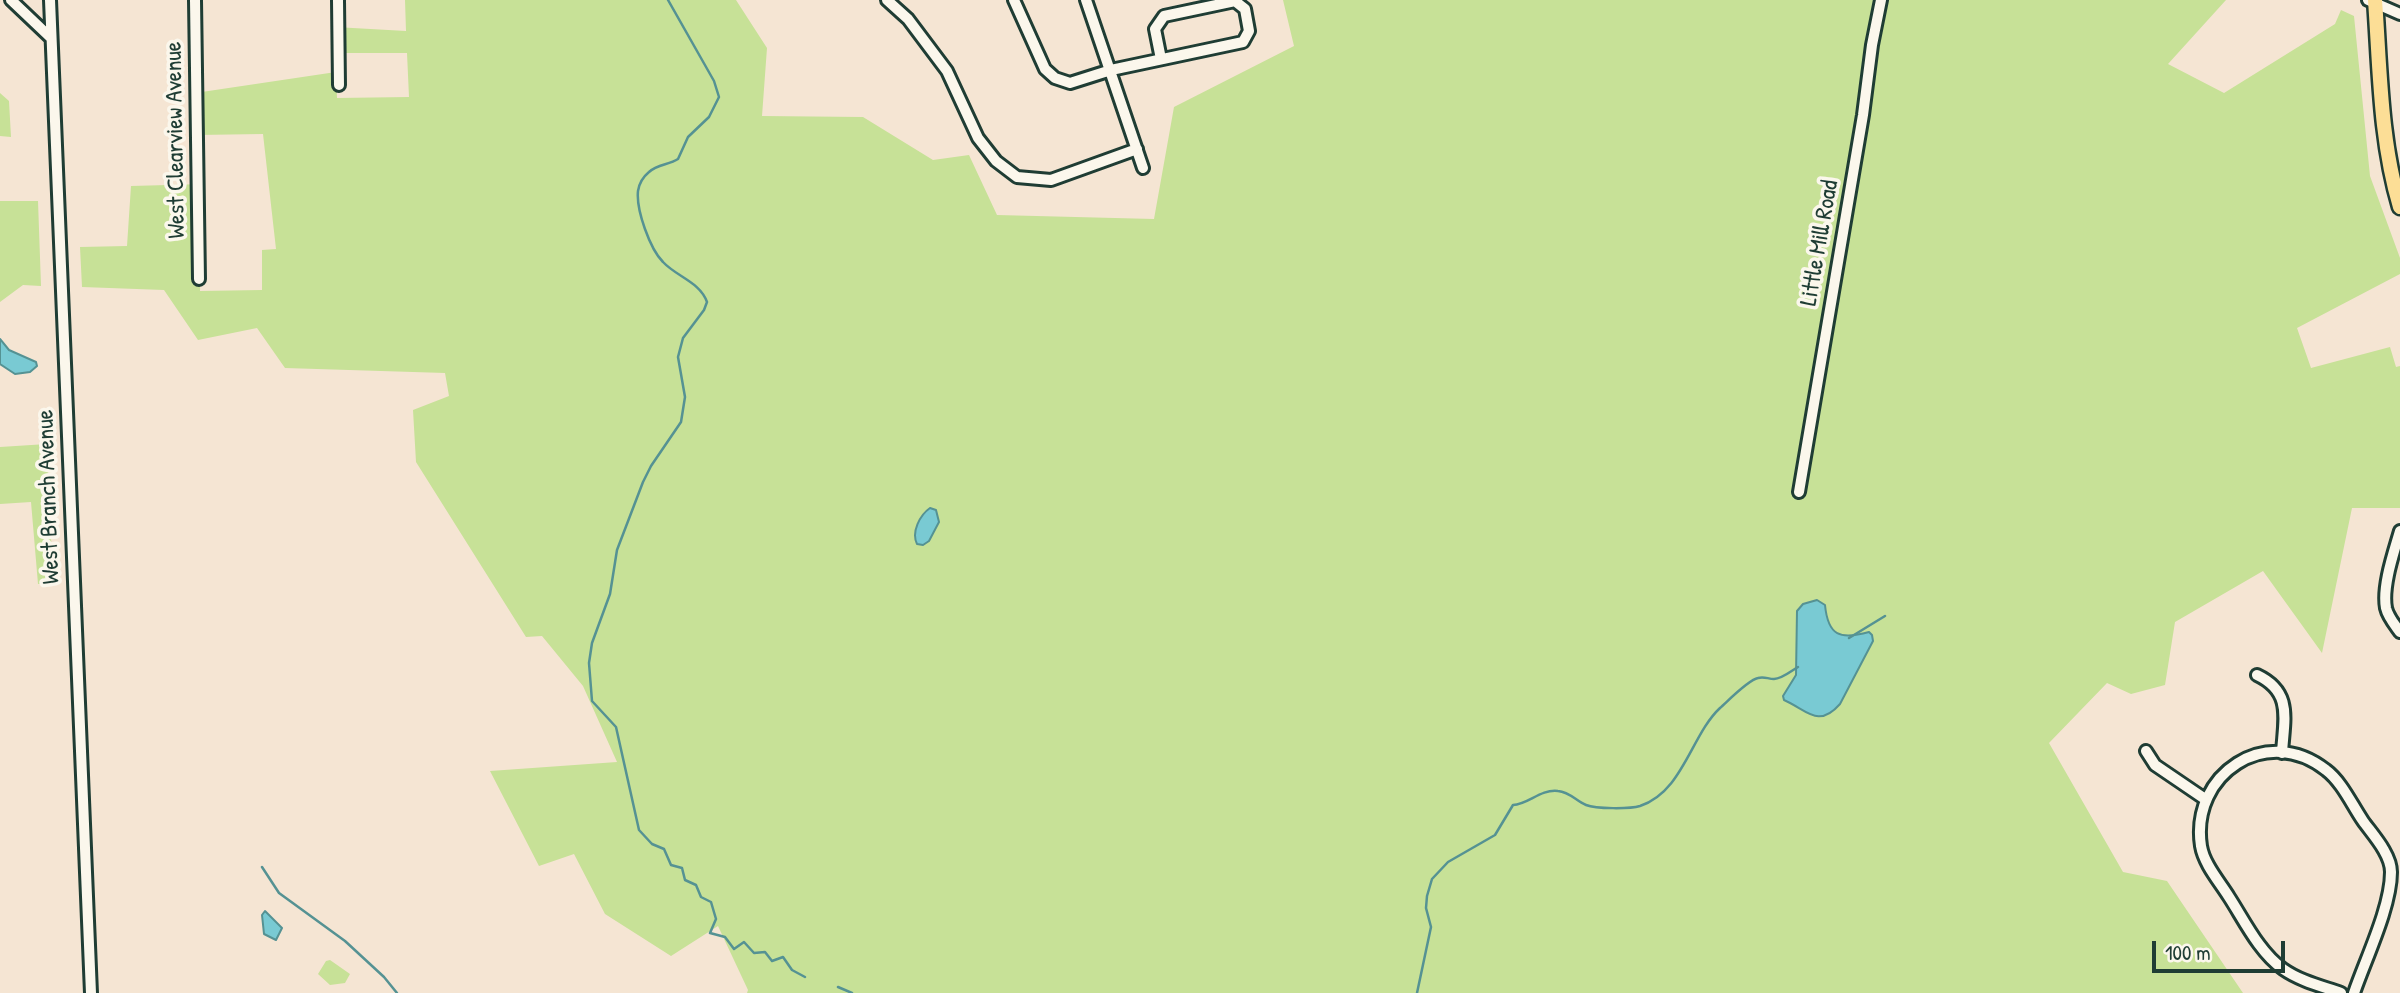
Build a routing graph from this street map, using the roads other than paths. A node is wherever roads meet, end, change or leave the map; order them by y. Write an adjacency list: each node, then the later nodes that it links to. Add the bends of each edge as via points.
1 (11, 0): 11 (street)
2 (50, 0): 11 (street, West Branch Avenue)
3 (195, 0): 18 (street, West Clearview Avenue)
4 (338, 0): 14 (street)
5 (887, 0): 15 (street, via 908,19 947,71 978,138 996,161 1017,177 1051,180)
6 (1014, 0): 13 (street, via 1045,69 1055,78 1070,82)
7 (1086, 0): 13 (street)
8 (1881, 0): 19 (street, Little Mill Road)
9 (2373, 1): 10 (street); 17 (main road, via 2389,161)
10 (2400, 14)
11 (51, 38): 26 (street, West Branch Avenue)
12 (1161, 59): 12 (street, via 1243,42 1249,31 1245,9 1235,1 1164,16 1155,29); 13 (street)
13 (1111, 70): 15 (street)
14 (339, 85)
15 (1137, 149): 16 (street)
16 (1143, 168)
17 (2400, 207)
18 (199, 279)
19 (1799, 492)
20 (2400, 531): 21 (street, via 2386,596 2386,609)
21 (2400, 632)
22 (2257, 675): 24 (street, via 2278,690 2285,705)
23 (2146, 751): 25 (street, via 2154,765)
24 (2282, 753): 25 (street, via 2247,757 2226,769); 28 (street, via 2308,759 2337,781 2390,864 2388,895)
25 (2205, 799): 27 (street, via 2199,827 2201,849 2266,953 2294,976)
26 (91, 993)
27 (2341, 993)
28 (2354, 993)

